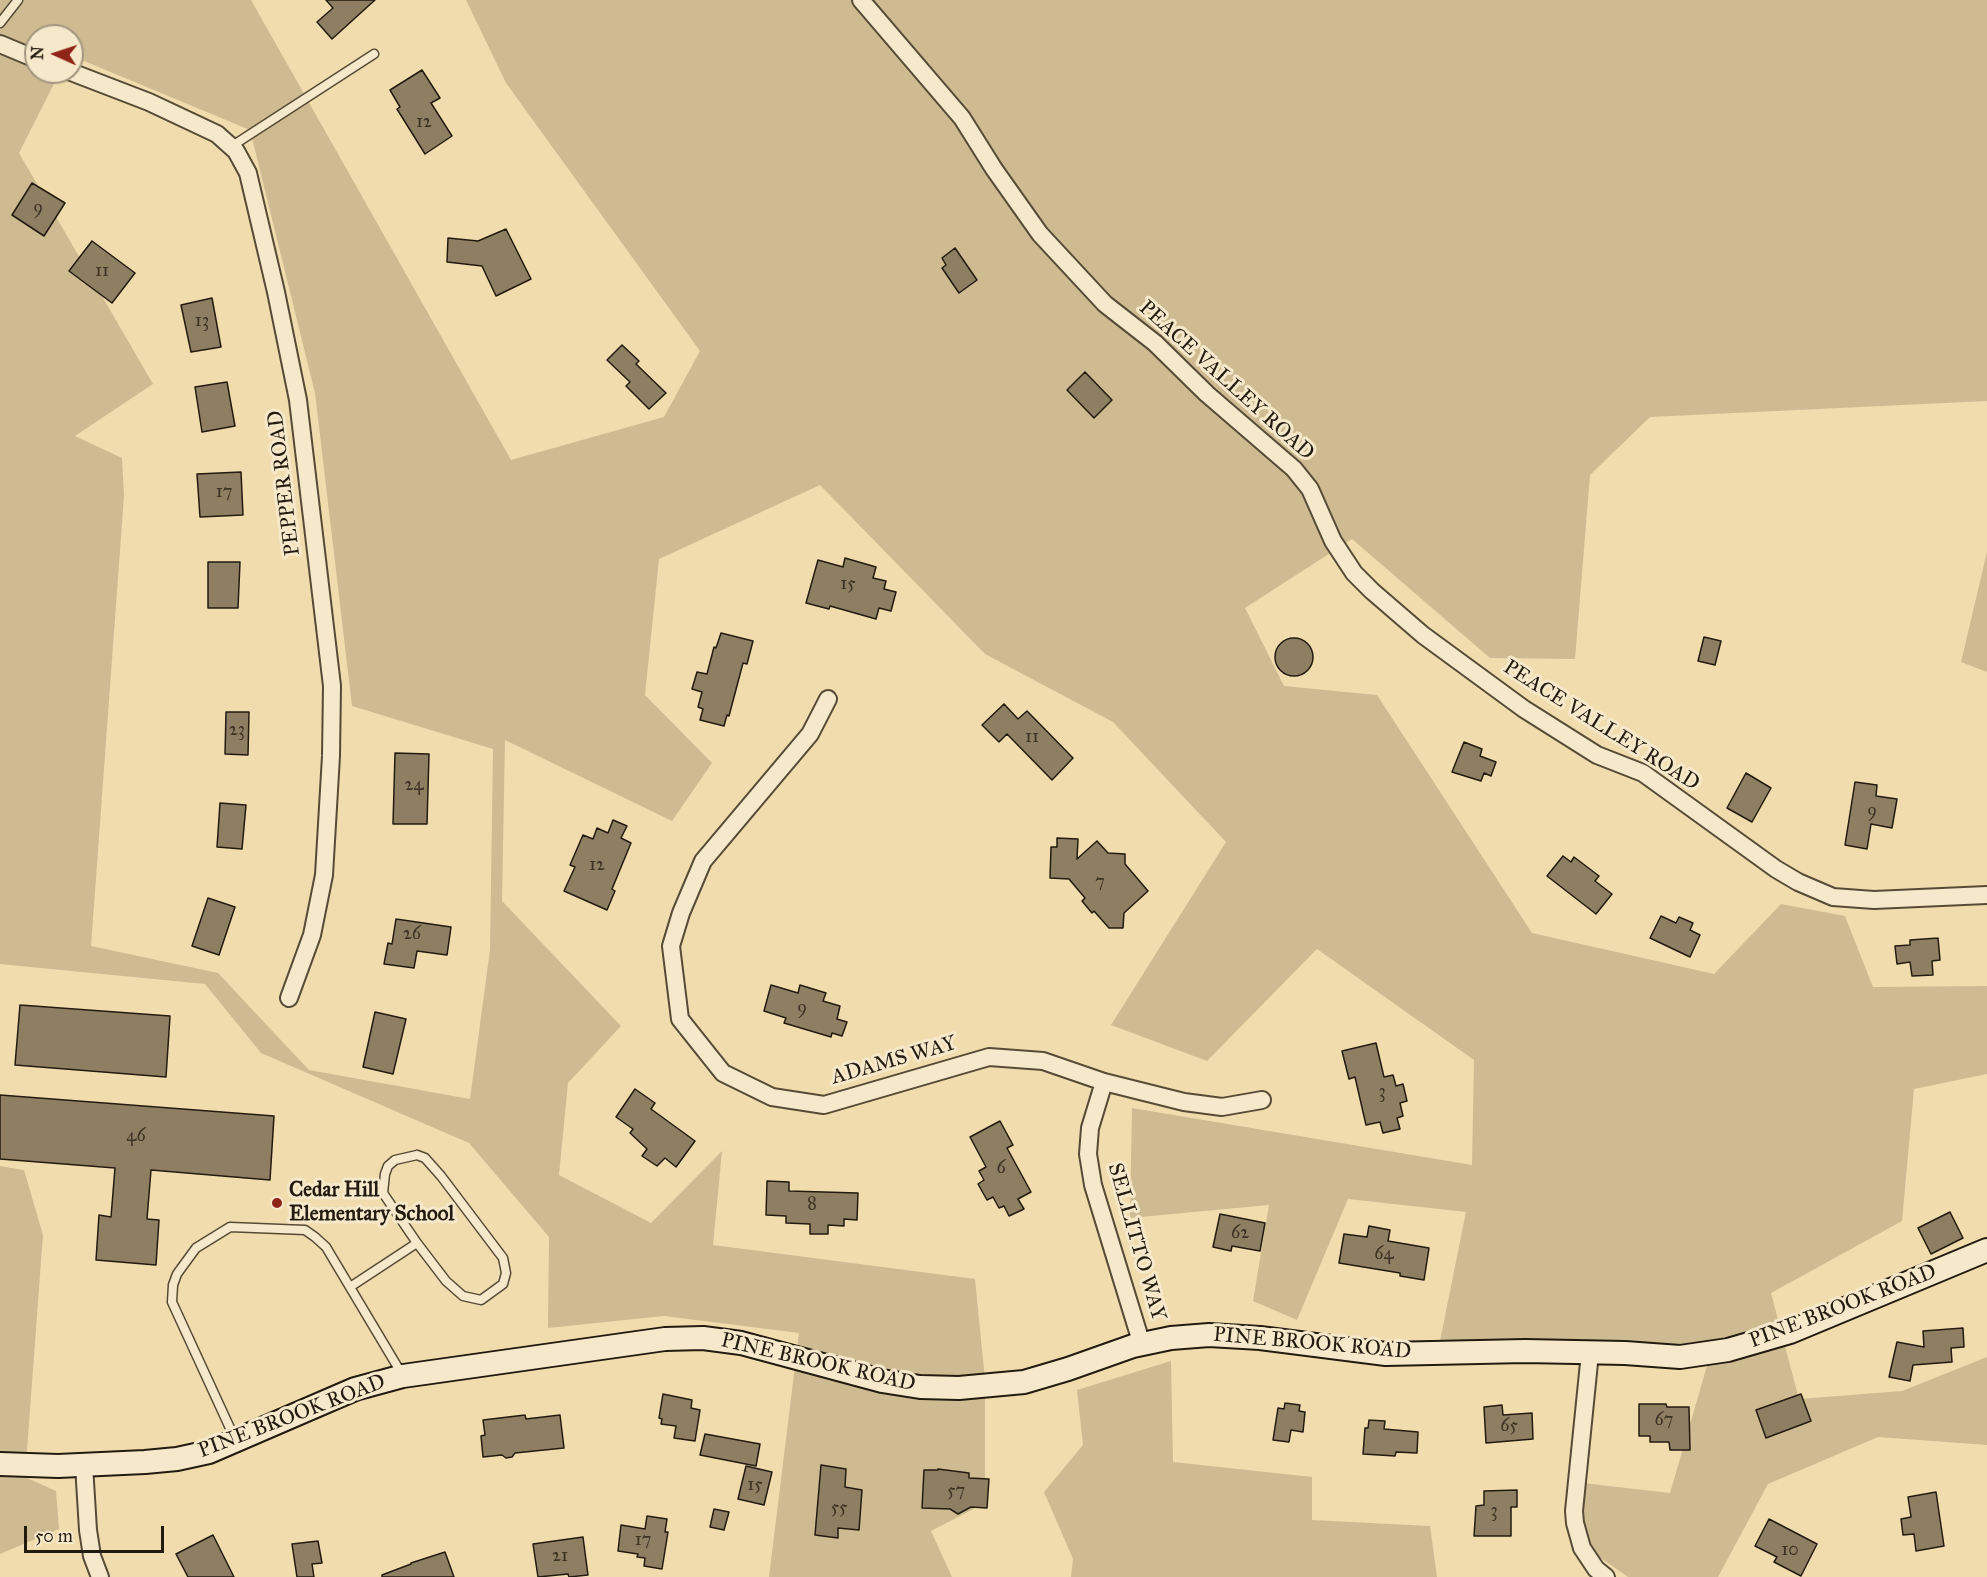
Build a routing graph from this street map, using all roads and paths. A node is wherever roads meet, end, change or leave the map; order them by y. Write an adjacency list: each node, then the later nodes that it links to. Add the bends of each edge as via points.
1 (18, 0): 3 (lane)
2 (861, 0): 10 (street, PEACE VALLEY ROAD, via 962,118 1040,234 1105,304 1155,343 1294,469 1310,489 1333,541 1354,573 1423,636 1524,709 1597,755 1643,773 1798,882 1833,897 1874,900)
3 (0, 23)
4 (0, 44): 5 (street)
5 (24, 54)
6 (374, 54): 8 (lane)
7 (84, 77): 8 (street, PEPPER ROAD, via 218,134)
8 (232, 146): 11 (street, PEPPER ROAD, via 248,173 298,400 332,686 324,875 312,935)
9 (828, 699): 12 (street, ADAMS WAY, via 810,734 703,861 671,946 680,1019 723,1072 772,1097 813,1104 824,1105 989,1057 1044,1061)
10 (1987, 895)
11 (289, 998)
12 (1104, 1082): 13 (street, ADAMS WAY, via 1222,1107); 17 (street, SELLITTO WAY, via 1090,1128 1088,1154 1093,1185)
13 (1262, 1100)
14 (417, 1243): 14 (lane, via 446,1281 463,1296 481,1300 503,1284 506,1273 502,1258 441,1176 425,1158 417,1155 395,1160 388,1166 383,1193); 16 (lane)
15 (1987, 1250): 18 (street, PINE BROOK ROAD, via 1790,1332 1728,1350 1680,1357)
16 (350, 1287): 19 (lane); 20 (lane, via 326,1247 305,1230 230,1227 196,1248 177,1274 172,1302)
17 (1142, 1345): 18 (street, PINE BROOK ROAD, via 1209,1335 1386,1354); 19 (street, PINE BROOK ROAD, via 1023,1382 959,1388 882,1381 741,1343 703,1338 665,1338)
18 (1590, 1353): 24 (street, via 1574,1511 1582,1548)
19 (403, 1376): 20 (street, PINE BROOK ROAD, via 355,1389)
20 (236, 1441): 22 (street, PINE BROOK ROAD, via 177,1459)
21 (0, 1464): 22 (street, PINE BROOK ROAD)
22 (84, 1465): 23 (street, via 89,1539)
23 (100, 1577)
24 (1606, 1577)

